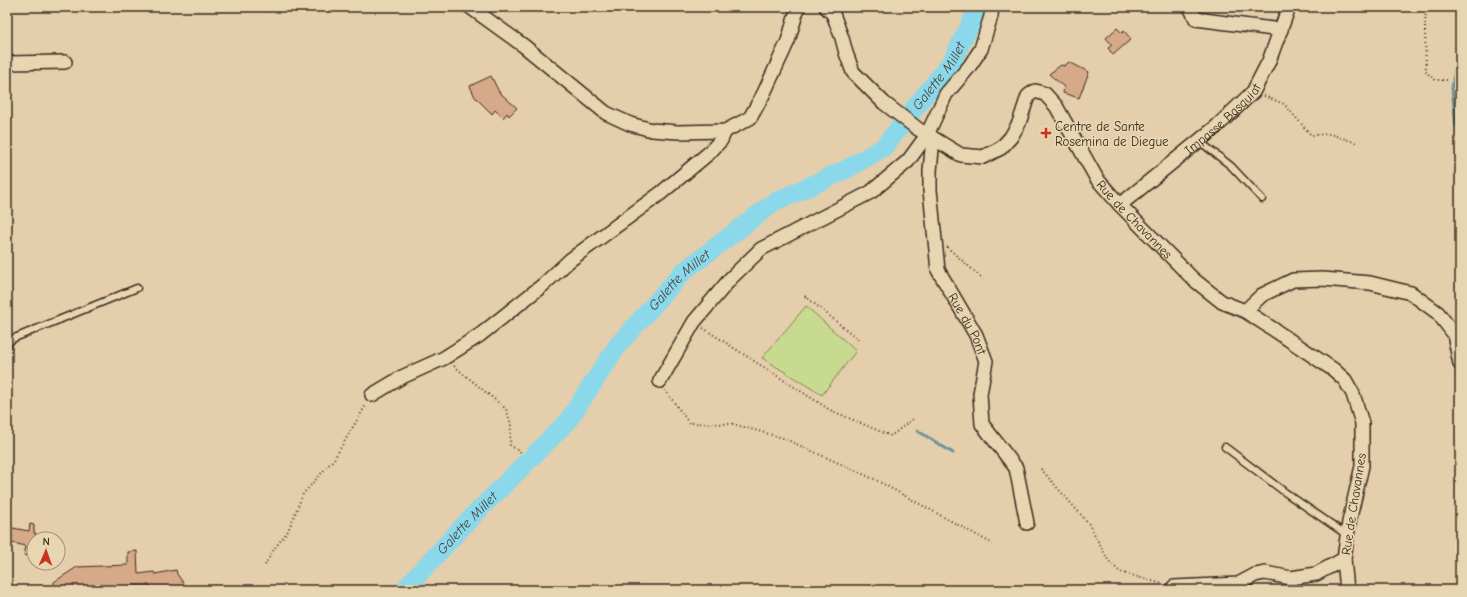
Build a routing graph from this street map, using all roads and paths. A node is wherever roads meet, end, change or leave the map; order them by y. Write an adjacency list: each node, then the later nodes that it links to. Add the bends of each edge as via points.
1 (272, 7): 9 (path)
2 (470, 7): 15 (street, via 524,46 606,113 652,130)
3 (798, 7): 15 (street, via 788,41 750,118)
4 (826, 7): 16 (street, Rue de Chavannes, via 835,20 853,72 884,102)
5 (992, 7): 16 (street, via 981,49 946,94)
6 (1190, 7): 10 (street, via 1196,19)
7 (1289, 7): 10 (street, Impasse Basquiat)
8 (1426, 7): 13 (path, via 1426,72 1435,80)
9 (270, 12)
10 (1281, 30): 14 (street, Impasse Basquiat)
11 (65, 62): 12 (street)
12 (7, 63)
13 (1448, 80)
14 (1254, 92): 17 (street, Impasse Basquiat); 18 (path, via 1284,104 1311,135 1330,134)
15 (726, 131): 29 (street, via 709,153 661,193 570,260 480,335)
16 (926, 134): 20 (street, Rue de Chavannes, via 961,155 983,157 1000,148 1011,137 1019,123 1028,96 1035,91 1045,94 1056,106 1097,179); 21 (street, Rue du Pont); 26 (street, via 908,161 871,192 761,249 731,278)
17 (1199, 141): 19 (lane, via 1231,166); 20 (street, Impasse Basquiat)
18 (1357, 143)
19 (1262, 199)
20 (1120, 206): 25 (street, Rue de Chavannes, via 1193,279 1222,302)
21 (934, 235): 22 (path); 37 (street, Rue du Pont, via 938,270 976,335 986,361 980,394 982,424 1016,468)
22 (983, 279)
23 (137, 288): 28 (lane, via 12,339)
24 (805, 296): 27 (path)
25 (1245, 311): 30 (street, via 1262,295 1293,280 1323,279 1370,283 1398,289 1411,293 1438,313 1454,334); 38 (street, Rue de Chavannes, via 1334,370 1345,380 1353,394 1362,423 1362,466)
26 (694, 322): 31 (street); 33 (path, via 830,410 891,436)
27 (859, 340)
28 (7, 344)
29 (444, 358): 32 (street); 35 (path, via 506,409 511,424 510,445)
30 (1460, 364)
31 (660, 381): 39 (path, via 689,424 733,424 783,438 874,479)
32 (372, 395): 41 (path, via 334,459 303,494 288,531)
33 (914, 418)
34 (1225, 447): 38 (lane)
35 (522, 453)
36 (1041, 468): 42 (path, via 1089,524 1108,560 1120,572)
37 (1027, 523)
38 (1347, 535): 40 (street, Rue de Chavannes)
39 (994, 544)
40 (1344, 559): 43 (street, via 1316,574 1291,578 1265,573 1255,575); 44 (street, Rue de Chavannes)
41 (266, 565)
42 (1174, 587): 43 (street)
43 (1238, 587)
44 (1347, 590)

